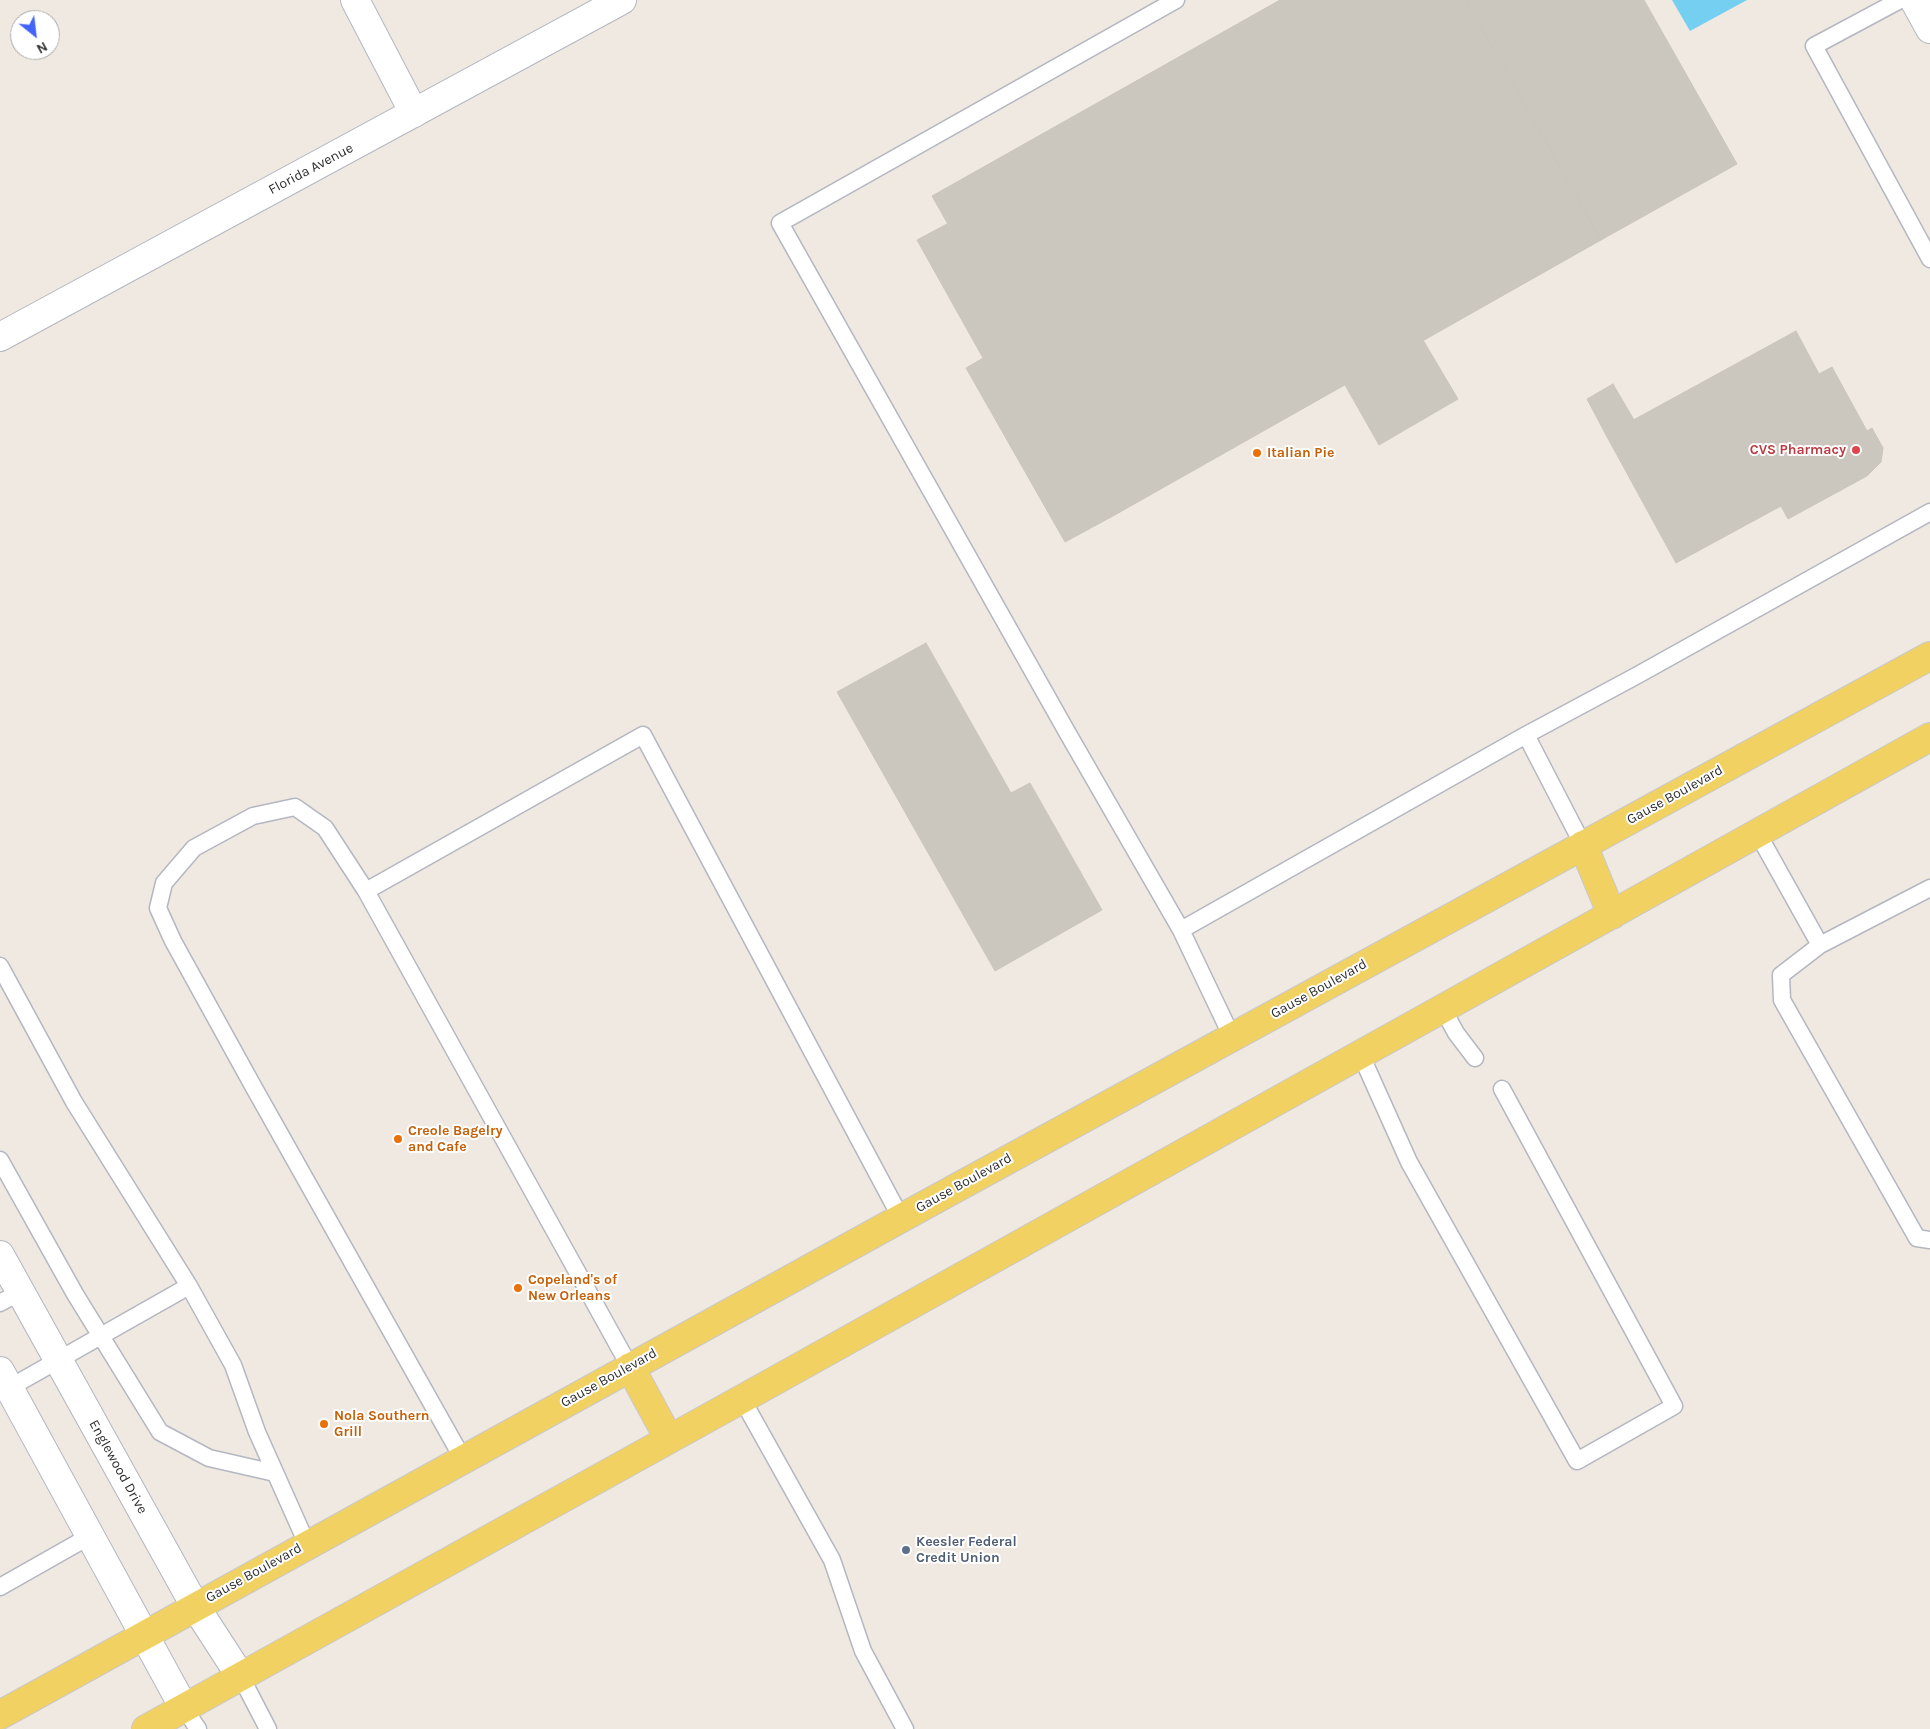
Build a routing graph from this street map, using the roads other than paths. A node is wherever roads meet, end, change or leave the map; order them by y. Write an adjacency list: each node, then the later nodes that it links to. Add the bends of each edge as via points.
1 (355, 0): 7 (street)
2 (622, 0): 7 (street, Florida Avenue)
3 (1176, 0): 19 (lane, via 780,223)
4 (1900, 0): 8 (lane, via 1814,46)
5 (1914, 0): 6 (street)
6 (1930, 29)
7 (414, 113): 9 (street, Florida Avenue)
8 (1930, 260)
9 (1, 334)
10 (1930, 512): 12 (lane)
11 (1930, 656): 15 (main road, Gause Boulevard)
12 (1526, 735): 15 (lane); 19 (lane)
13 (1930, 738): 14 (main road)
14 (1758, 834): 18 (main road); 20 (lane)
15 (1583, 845): 18 (main road); 23 (main road, Gause Boulevard)
16 (1930, 888): 20 (lane)
17 (366, 891): 28 (lane, via 643,735); 35 (lane); 39 (lane, via 326,828 295,807 253,816 194,848 164,883 158,908 187,967)
18 (1612, 915): 22 (main road)
19 (1181, 930): 23 (lane)
20 (1820, 945): 29 (lane, via 1781,974 1782,1000 1917,1238)
21 (0, 966): 31 (lane, via 74,1102)
22 (1443, 1010): 24 (main road); 25 (lane)
23 (1232, 1037): 28 (main road, Gause Boulevard)
24 (1362, 1055): 26 (lane, via 1408,1162 1577,1461 1674,1406); 37 (main road)
25 (1475, 1058)
26 (1502, 1089)
27 (0, 1160): 33 (lane)
28 (901, 1218): 35 (main road, Gause Boulevard)
29 (1930, 1240)
30 (0, 1255): 32 (street, Englewood Drive)
31 (189, 1286): 33 (lane); 40 (lane, via 233,1365)
32 (10, 1297): 34 (street, Englewood Drive)
33 (101, 1336): 34 (lane); 40 (lane, via 160,1432 209,1458)
34 (58, 1360): 36 (lane); 44 (street, Englewood Drive)
35 (630, 1367): 38 (main road); 39 (main road, Gause Boulevard)
36 (4, 1380): 41 (street)
37 (742, 1399): 38 (main road); 51 (lane, via 832,1560 863,1650)
38 (669, 1439): 46 (main road)
39 (463, 1459): 42 (main road, Gause Boulevard)
40 (275, 1473): 42 (lane)
41 (90, 1536): 43 (lane); 45 (street)
42 (307, 1544): 44 (main road, Gause Boulevard)
43 (0, 1587)
44 (195, 1606): 45 (main road, Gause Boulevard); 46 (street, Englewood Drive)
45 (144, 1634): 47 (main road, Gause Boulevard); 48 (street)
46 (241, 1677): 48 (main road); 50 (lane)
47 (0, 1714)
48 (191, 1719): 49 (main road)
49 (146, 1729)
50 (268, 1729)
51 (906, 1729)

